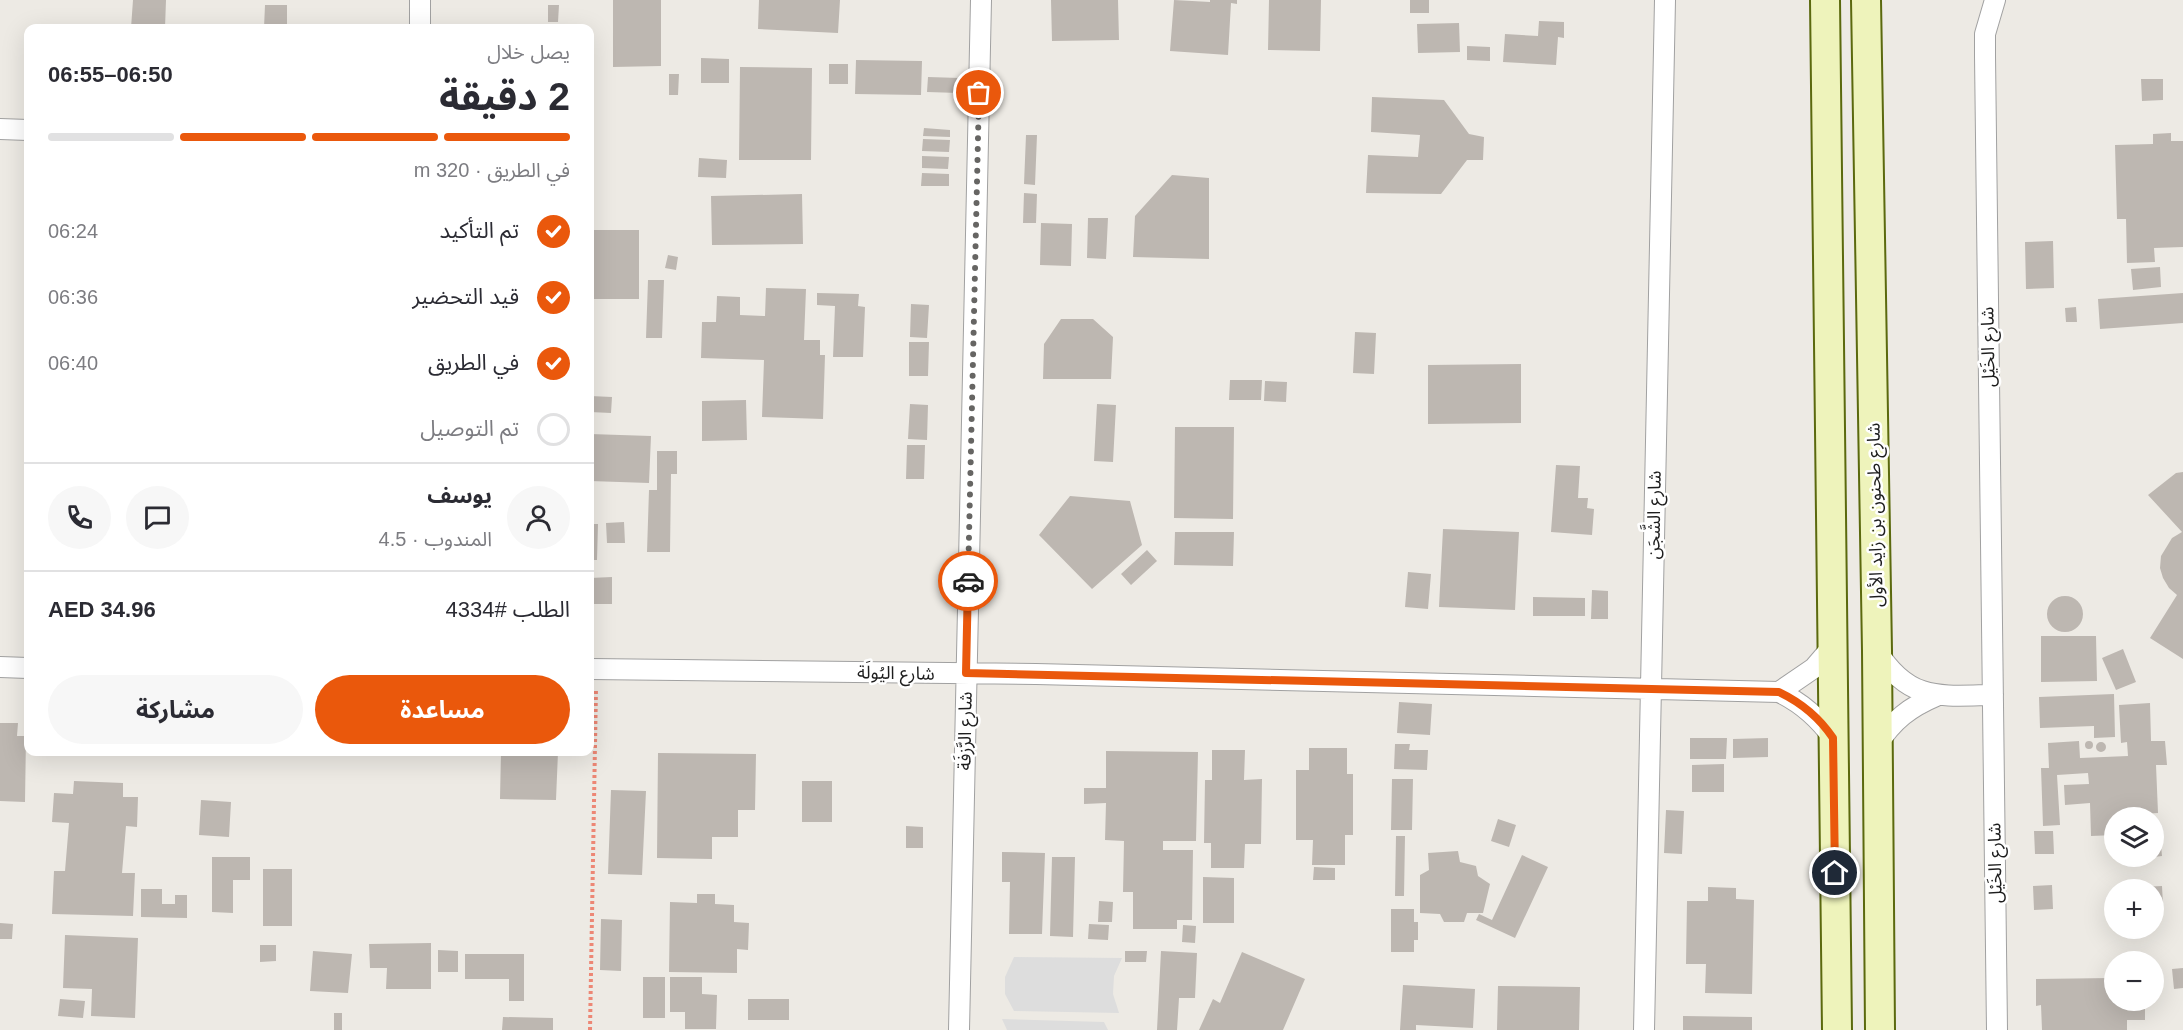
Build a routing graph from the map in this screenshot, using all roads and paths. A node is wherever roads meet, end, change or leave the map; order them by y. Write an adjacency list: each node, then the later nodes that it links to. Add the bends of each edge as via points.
1 (420, 0): 7 (street)
2 (981, 0): 15 (street, شارع الرَّزفَة)
3 (1665, 0): 16 (street, شارع الشَّجَن)
4 (1825, 0): 10 (street)
5 (1866, 0): 11 (street, شارع طحنون بن زايد الأول)
6 (1995, 0): 18 (street, شارع الخَيْل, via 1985,34)
7 (420, 24)
8 (0, 129): 9 (street)
9 (24, 130)
10 (1832, 646): 17 (street, via 1814,668); 20 (street)
11 (1877, 651): 19 (street, via 1901,681); 21 (street, شارع طحنون بن زايد الأول)
12 (0, 667): 13 (street)
13 (24, 668)
14 (594, 669): 15 (street, شارع اليُولَة)
15 (966, 673): 16 (street, شارع اليُولَة); 24 (street, شارع الرَّزفَة)
16 (1651, 689): 17 (street, شارع اليُولَة); 25 (street, شارع الشَّجَن)
17 (1779, 692): 20 (street, شارع اليُولَة, via 1804,706)
18 (1993, 695): 19 (street); 28 (street, شارع الخَيْل)
19 (1936, 696): 21 (street, via 1901,715)
20 (1833, 738): 26 (street)
21 (1876, 746): 27 (street, شارع طحنون بن زايد الأول)
22 (592, 756): 23 (path)
23 (590, 1030)
24 (958, 1030)
25 (1644, 1030)
26 (1837, 1030)
27 (1880, 1030)
28 (1997, 1030)

